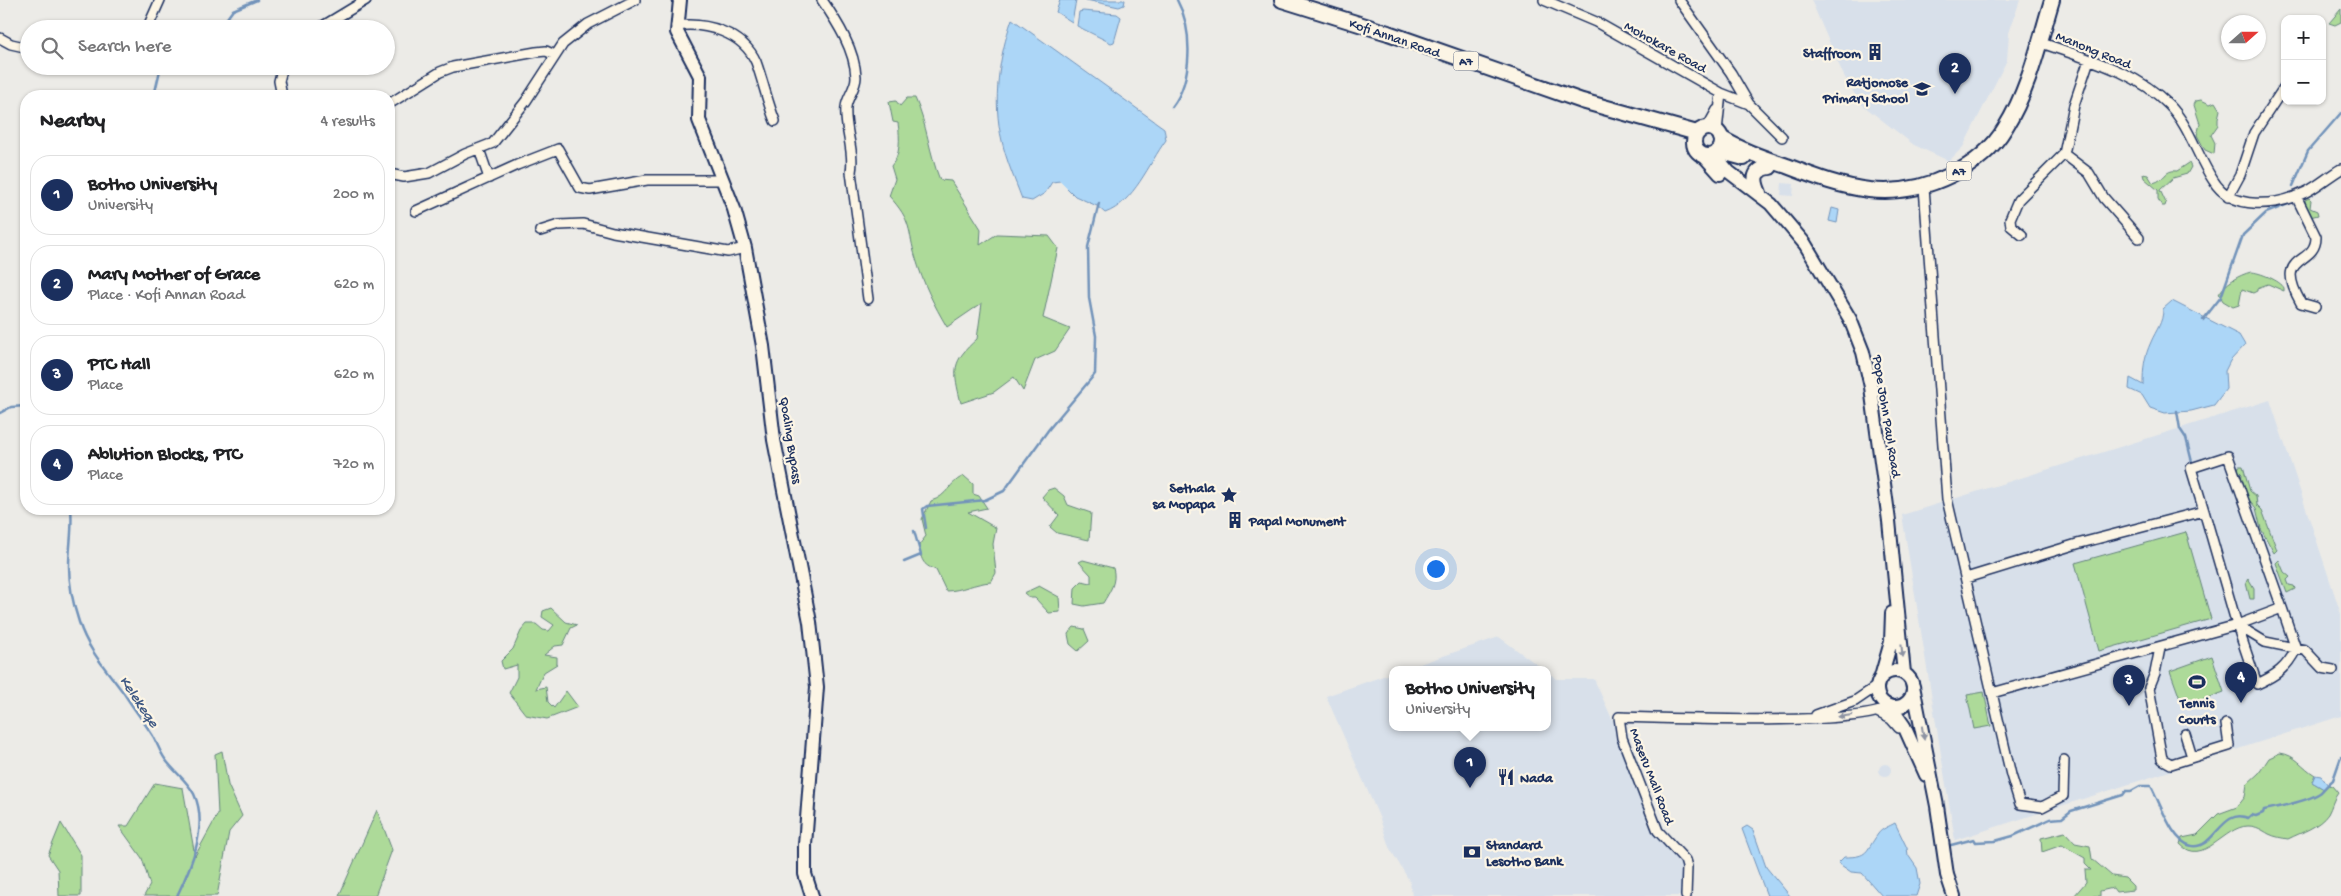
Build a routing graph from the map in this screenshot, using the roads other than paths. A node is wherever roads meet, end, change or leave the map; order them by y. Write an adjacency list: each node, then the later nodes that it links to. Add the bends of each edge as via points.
1 (160, 0): 10 (street)
2 (366, 0): 11 (street)
3 (635, 0): 16 (street, via 588,24 563,44)
4 (680, 0): 12 (main road)
5 (822, 0): 45 (street, via 842,34 856,79 846,105 853,159 851,172)
6 (1282, 0): 26 (main road, Kofi Annan Road / A7)
7 (1544, 0): 21 (street, Mohokare Road, via 1596,22)
8 (1679, 0): 23 (street)
9 (2052, 0): 14 (main road, Kofi Annan Road / A7)
10 (151, 20)
11 (333, 20)
12 (676, 26): 24 (street, via 704,25 746,46 755,60); 34 (main road, Qoaling Bypass, via 700,76 699,120)
13 (0, 38): 15 (street)
14 (2039, 42): 17 (street, Manong Road); 35 (main road, Kofi Annan Road / A7, via 2014,114 1994,143 1983,156 1964,169)
15 (20, 46)
16 (555, 55): 22 (street, via 546,51 536,52 453,67); 27 (street, via 526,101 493,143)
17 (2089, 60): 28 (street, via 2074,104); 38 (street, Manong Road, via 2128,76 2169,105 2214,182)
18 (281, 75): 19 (street)
19 (281, 90)
20 (2281, 92): 38 (street, via 2254,133 2240,175)
21 (1721, 93): 23 (street, Mohokare Road); 26 (street)
22 (395, 100)
23 (1749, 104): 25 (street)
24 (775, 121)
25 (1782, 138)
26 (1709, 142): 29 (main road, Kofi Annan Road / A7); 32 (main road, Kofi Annan Road / A7, via 1738,148); 36 (main road, Pope John Paul Road, via 1729,172); 44 (main road, Pope John Paul Road, via 1721,174 1766,207)
27 (479, 148): 31 (street, via 429,174); 33 (street)
28 (2064, 154): 41 (street, via 2018,200 2010,219 2011,226); 42 (street, via 2090,173 2104,198)
29 (1770, 167): 32 (main road, Kofi Annan Road / A7); 36 (main road, via 1756,174)
30 (2341, 169): 37 (street)
31 (395, 175)
32 (1808, 175): 35 (main road, Kofi Annan Road / A7, via 1868,191)
33 (489, 178): 34 (street, via 558,150 580,188 590,190 647,180); 39 (street)
34 (722, 180): 43 (main road, Qoaling Bypass)
35 (1924, 187): 49 (street, via 1947,499)
36 (1759, 194): 44 (main road, Pope John Paul Road, via 1805,244)
37 (2296, 196): 38 (street, via 2260,203 2245,203); 46 (street, via 2316,237 2316,244 2295,263 2291,281 2301,303)
38 (2228, 197)
39 (416, 211)
40 (540, 231): 43 (street, via 559,225 583,224 728,252)
41 (2022, 235)
42 (2139, 238)
43 (745, 248): 68 (main road, Qoaling Bypass, via 763,346 774,440 815,660 817,687 804,845 805,874)
44 (1812, 258): 48 (main road, Pope John Paul Road, via 1835,291 1863,352 1871,386)
45 (868, 299)
46 (2315, 307)
47 (2204, 511): 49 (street, via 2077,544); 50 (street, via 2191,468 2228,456); 51 (street)
48 (1891, 533): 55 (main road, Pope John Paul Road, one-way to 55); 56 (main road, Pope John Paul Road, via 1892,632)
49 (1966, 578): 58 (street)
50 (2282, 608): 51 (street); 53 (street)
51 (2238, 625): 52 (street); 53 (street, via 2265,642); 53 (street, via 2257,684 2290,663)
52 (2160, 648): 58 (street); 65 (street, via 2149,688 2160,753 2162,759 2172,764)
53 (2296, 650): 54 (street, via 2305,650 2322,668)
54 (2334, 670)
55 (1904, 673): 56 (main road, via 1890,671); 57 (main road)
56 (1879, 682): 59 (main road, via 1880,698); 61 (street, Maseru Mall Road, via 1847,704)
57 (1913, 686): 59 (main road, via 1912,696 1907,702 1901,706); 67 (main road, one-way to 67)
58 (1992, 694): 66 (street, via 2020,804 2042,807 2062,796)
59 (1890, 706): 60 (street, Maseru Mall Road); 64 (main road, via 1901,720)
60 (1877, 712): 61 (street, Maseru Mall Road, one-way to 61); 64 (street, via 1892,719)
61 (1799, 719): 69 (street, Maseru Mall Road, via 1619,717 1622,738 1658,831 1685,860)
62 (2226, 724): 65 (street, via 2229,746)
63 (2185, 734): 65 (street)
64 (1914, 748): 67 (main road)
65 (2192, 758)
66 (2064, 760)
67 (1937, 806): 70 (main road, via 1947,875)
68 (812, 896)
69 (1686, 896)
70 (1954, 896)

